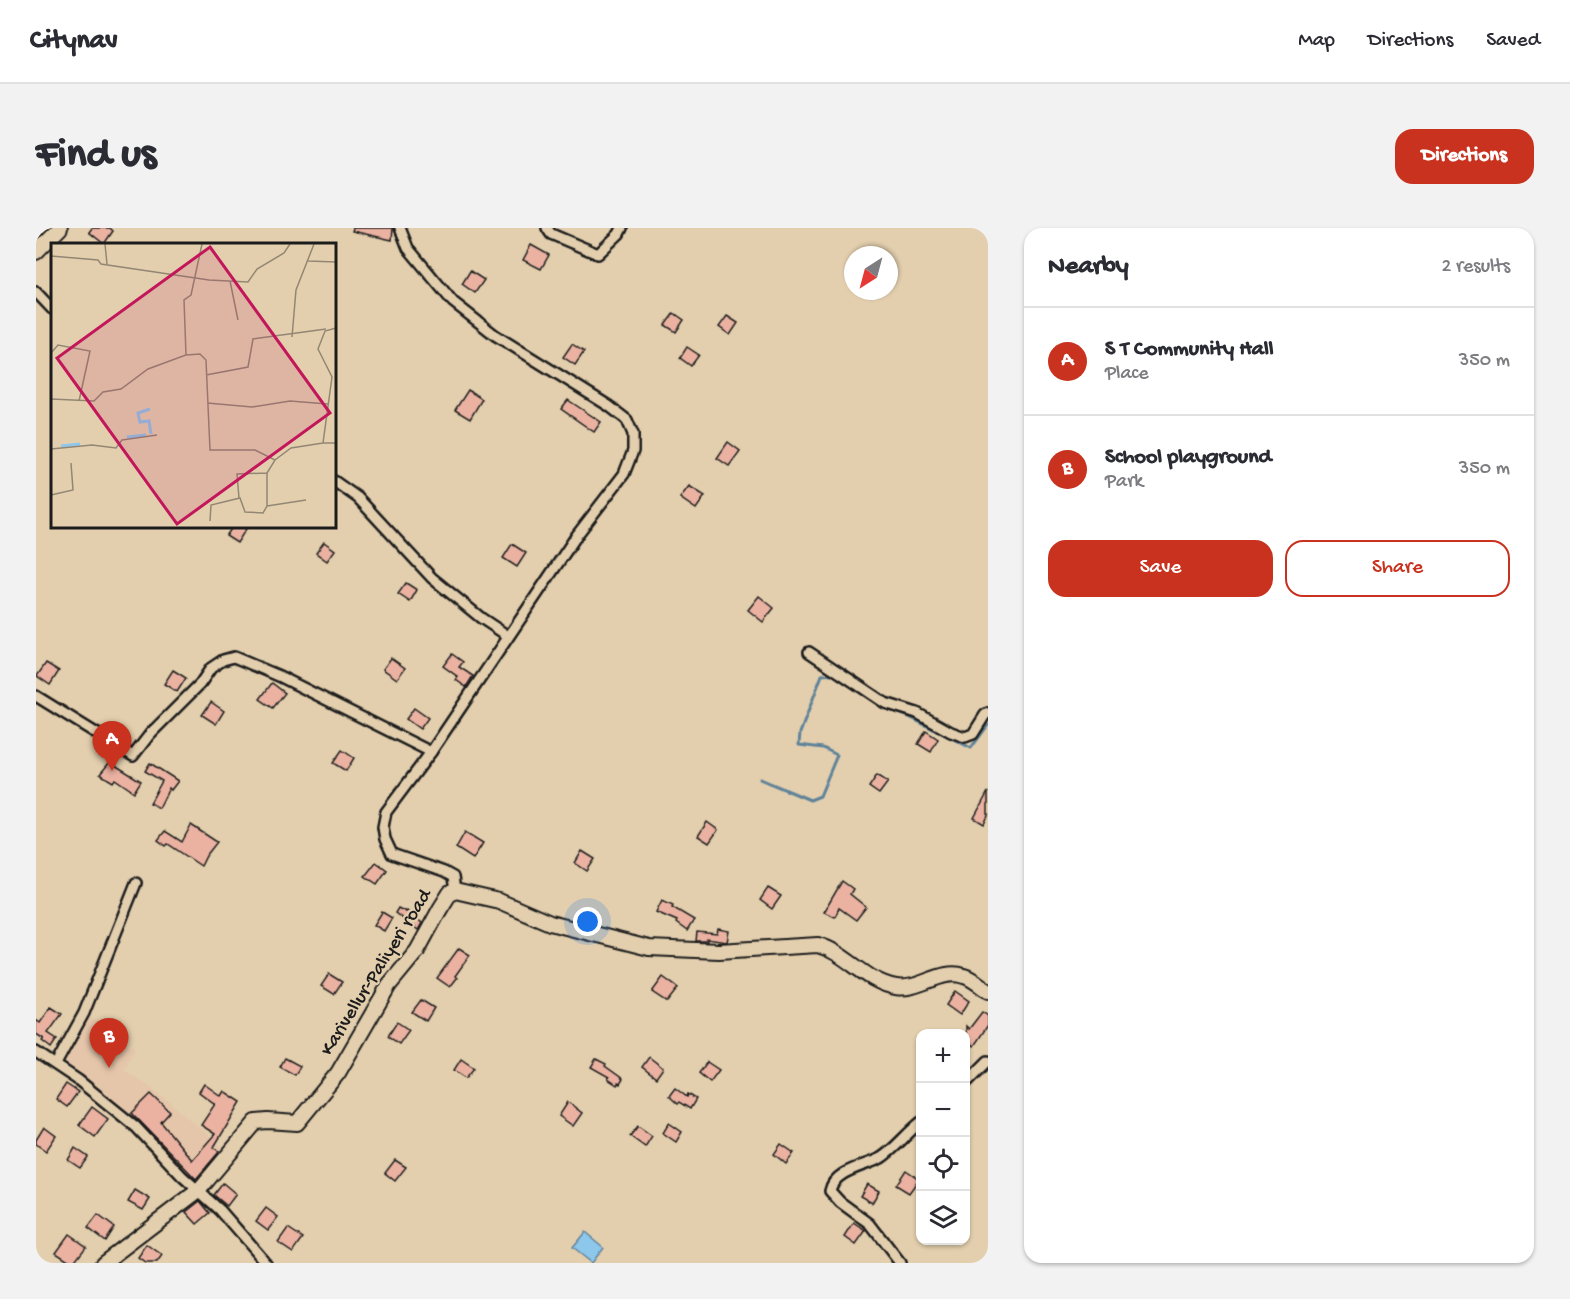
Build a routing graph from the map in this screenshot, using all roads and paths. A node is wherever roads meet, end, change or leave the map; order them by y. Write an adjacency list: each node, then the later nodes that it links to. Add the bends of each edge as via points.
1 (60, 228): 5 (main road)
2 (400, 228): 9 (street, via 408,248 453,302 495,335 609,406 627,420 633,434 633,451 624,474)
3 (547, 228): 4 (street, via 551,234 598,254)
4 (622, 228)
5 (36, 252)
6 (36, 292): 7 (street)
7 (51, 308)
8 (336, 482): 9 (street, via 358,498 432,578)
9 (508, 636): 13 (street)
10 (809, 651): 12 (street, via 885,703 917,713 951,732 973,734)
11 (36, 696): 13 (street, via 132,756 211,668 234,657)
12 (988, 713)
13 (431, 752): 15 (street, via 386,812 385,839 392,854 453,877)
14 (136, 883): 19 (street, via 84,1013)
15 (455, 891): 16 (main road, Karivellur-Paliyeri road, via 498,901 550,923 649,948 719,951 818,945 829,948 878,982 910,987 954,974 965,976); 22 (main road, Karivellur-Paliyeri road, via 450,893 417,951 389,985 338,1073 297,1123 256,1122)
16 (988, 991)
17 (36, 1052): 19 (street)
18 (988, 1061): 20 (street)
19 (56, 1064): 22 (street, via 136,1126)
20 (970, 1079)
21 (916, 1126): 25 (street, via 880,1158 845,1173 830,1191 880,1234)
22 (199, 1190): 23 (main road, Karivellur-Paliyeri road); 24 (street)
23 (103, 1263)
24 (266, 1263)
25 (900, 1263)

